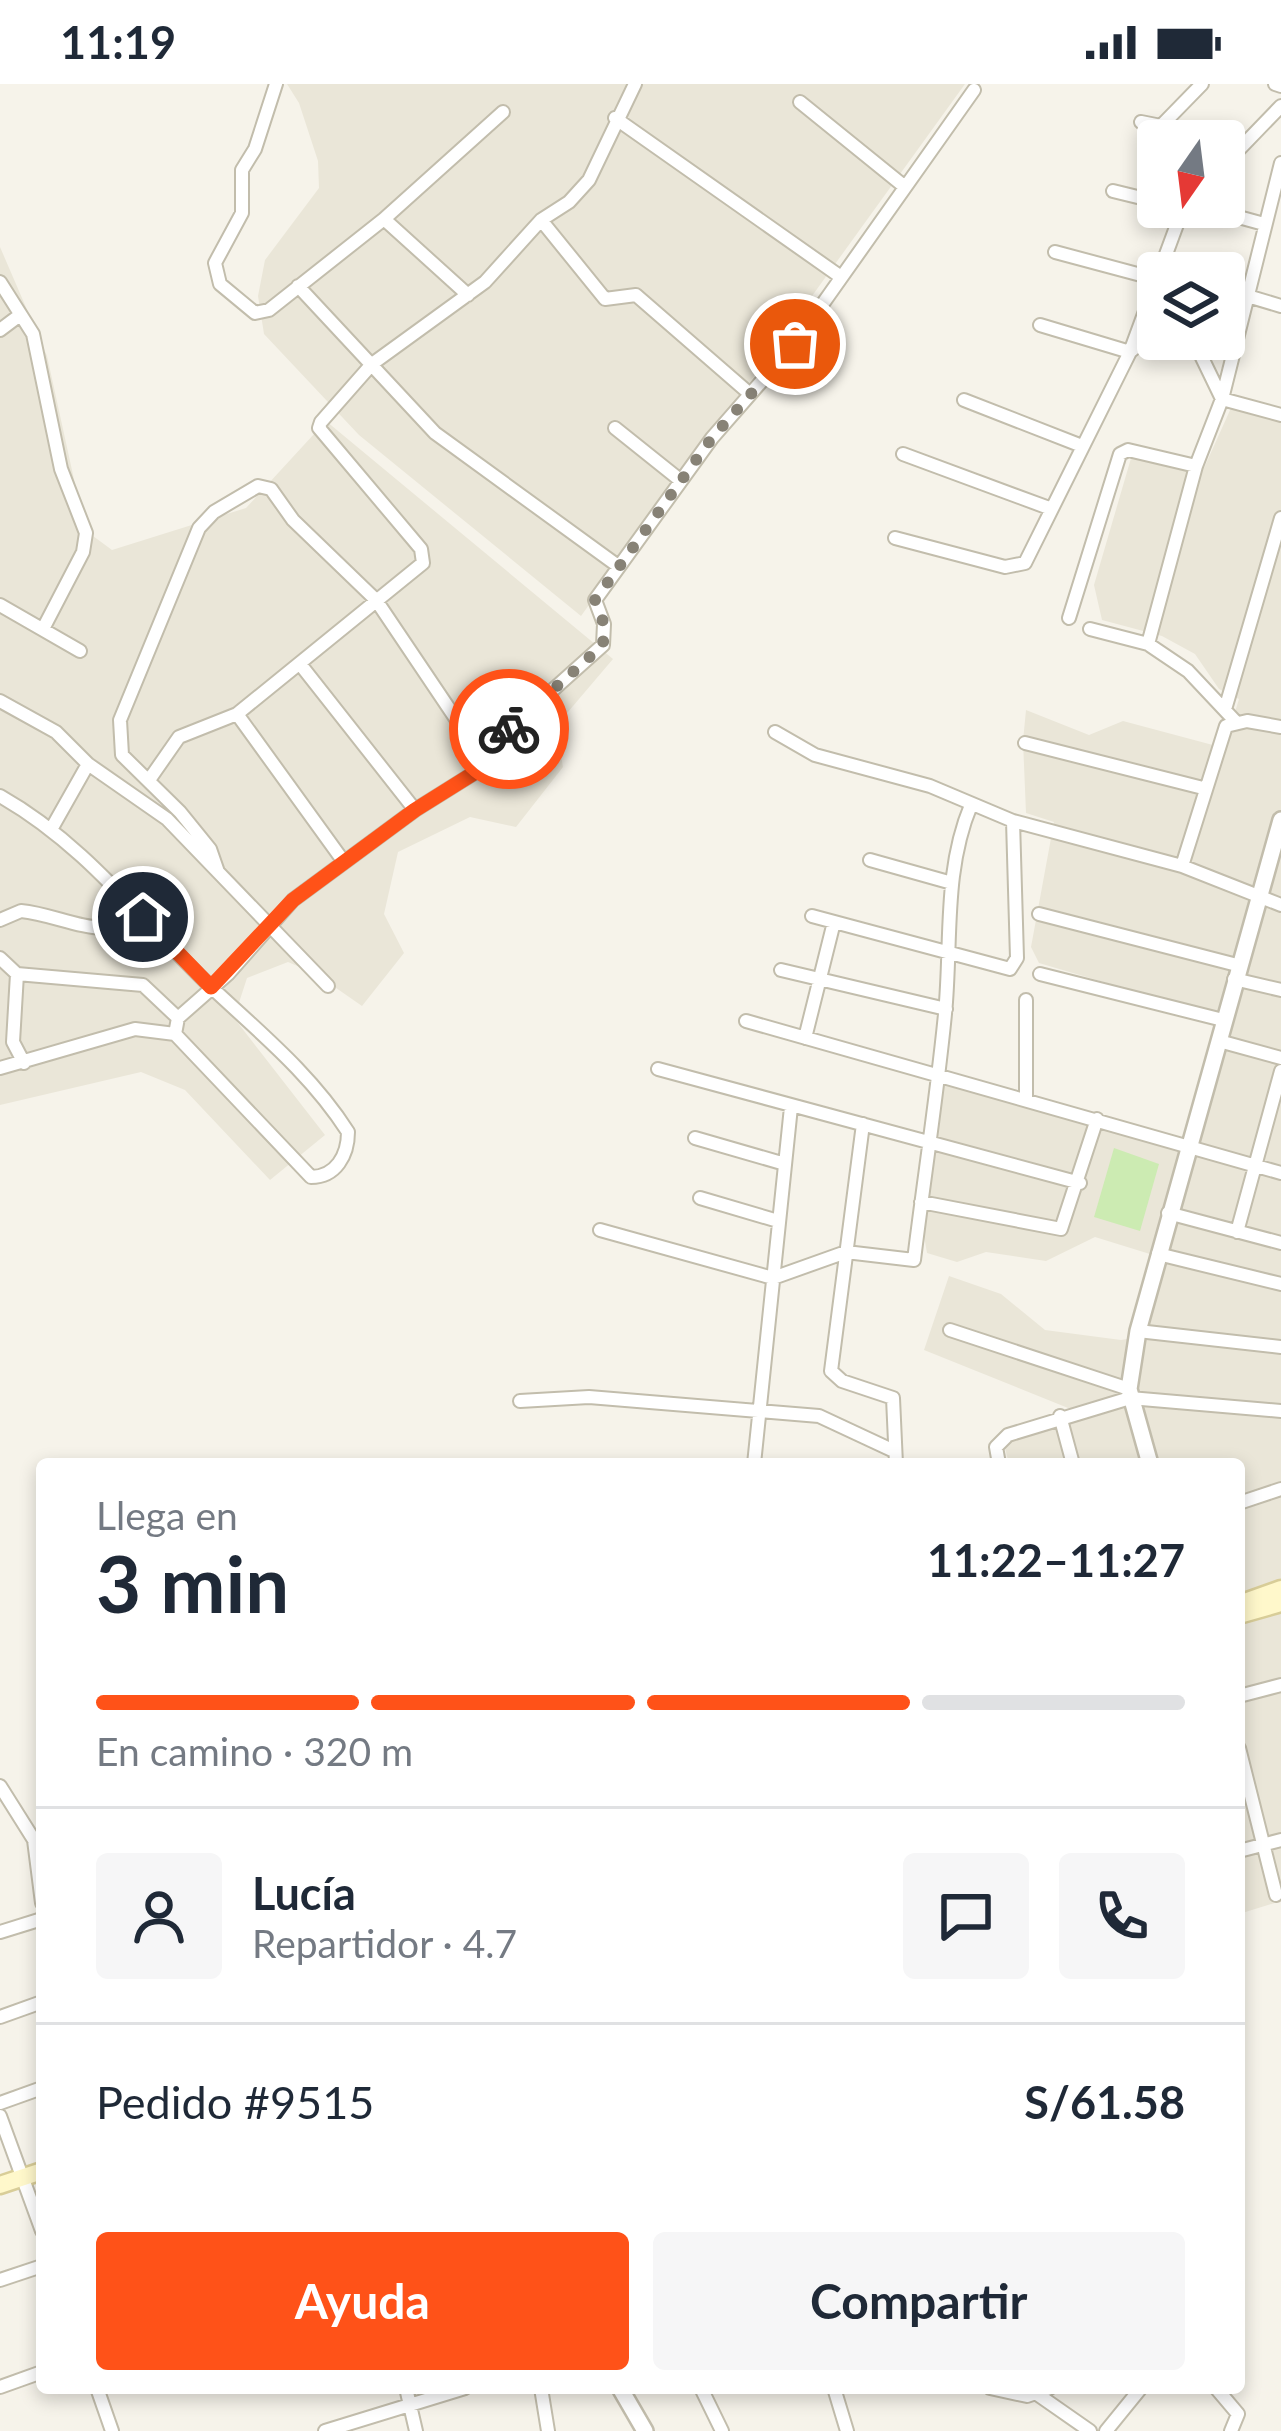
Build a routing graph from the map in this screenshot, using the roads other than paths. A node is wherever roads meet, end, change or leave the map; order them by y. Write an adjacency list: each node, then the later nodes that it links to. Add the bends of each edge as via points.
1 (276, 84): 23 (street, via 242,170 242,213 214,272 249,312 269,310)
2 (635, 84): 8 (street)
3 (1202, 84): 9 (street)
4 (974, 89): 12 (street)
5 (800, 102): 12 (street)
6 (1281, 106): 10 (street)
7 (503, 112): 15 (street)
8 (615, 118): 17 (street, via 589,179); 21 (street)
9 (1168, 120)
10 (1245, 143)
11 (1281, 163): 18 (street)
12 (904, 188): 21 (street)
13 (1113, 191): 14 (street)
14 (1137, 197)
15 (384, 219): 23 (street); 24 (street)
16 (1245, 219): 18 (street)
17 (541, 220): 24 (street); 35 (street, via 605,299 636,295)
18 (1264, 224): 25 (street)
19 (1055, 252): 20 (street)
20 (1137, 274)
21 (841, 277): 35 (street)
22 (0, 282): 27 (street)
23 (298, 286): 34 (street)
24 (468, 295): 34 (street)
25 (1246, 295): 26 (street); 36 (street)
26 (1281, 306)
27 (20, 315): 29 (street); 51 (street, via 33,334 61,469 86,533)
28 (1040, 325): 32 (street)
29 (0, 330)
30 (1137, 332): 32 (street)
31 (1137, 346): 32 (street)
32 (1130, 352): 40 (street)
33 (1202, 360): 36 (street)
34 (372, 364): 47 (street, via 435,433); 48 (street, via 320,428 425,557)
35 (750, 394): 43 (street)
36 (1222, 399): 38 (street); 42 (street)
37 (964, 400): 40 (street)
38 (1281, 415)
39 (614, 428): 43 (street)
40 (1082, 446): 44 (street)
41 (903, 454): 44 (street)
42 (1196, 466): 50 (street, via 1120,454); 53 (street)
43 (680, 480): 47 (street)
44 (1049, 508): 46 (street, via 1025,563 1014,568)
45 (1281, 518): 57 (street)
46 (895, 538)
47 (618, 566): 64 (street, via 595,600 603,645 508,730)
48 (376, 600): 55 (street); 64 (street); 65 (street, via 271,489 258,486 214,512 200,528 120,720 122,755)
49 (0, 605): 51 (street)
50 (1069, 619)
51 (44, 627): 54 (street)
52 (1090, 629): 53 (street)
53 (1148, 644): 57 (street)
54 (80, 652)
55 (300, 664): 58 (street); 69 (street)
56 (0, 701): 63 (street, via 56,732)
57 (1226, 706): 59 (street)
58 (237, 714): 65 (street, via 179,737); 74 (street)
59 (1236, 722): 60 (street); 66 (street, via 1221,734)
60 (1281, 727)
61 (775, 732): 68 (street, via 815,755)
62 (1025, 743): 66 (street)
63 (88, 764): 72 (street); 76 (street, via 167,819)
64 (487, 765): 69 (street)
65 (149, 780): 76 (street, via 210,849)
66 (1203, 788): 75 (street)
67 (0, 796): 72 (street)
68 (971, 805): 70 (street); 77 (street)
69 (415, 810): 74 (street)
70 (1013, 820): 75 (street); 86 (street, via 1016,964 1004,968)
71 (1281, 820): 78 (street)
72 (53, 826): 82 (street)
73 (870, 860): 77 (street)
74 (344, 862): 85 (street)
75 (1182, 866): 78 (street)
76 (218, 872): 85 (street)
77 (952, 883): 86 (street)
78 (1259, 899): 79 (street); 89 (street)
79 (1281, 905)
80 (1039, 914): 89 (street)
81 (812, 916): 84 (street)
82 (143, 917): 83 (street, via 109,928 73,928 21,910); 94 (street)
83 (0, 920)
84 (834, 922): 86 (street); 92 (street)
85 (269, 923): 93 (street); 94 (street)
86 (946, 950): 97 (street)
87 (0, 958): 90 (street)
88 (781, 970): 92 (street)
89 (1236, 972): 95 (street); 99 (street)
90 (17, 974): 98 (street, via 142,985); 105 (street, via 13,1042)
91 (1040, 974): 99 (street)
92 (818, 979): 97 (street); 102 (street)
93 (328, 986)
94 (211, 987): 98 (street); 101 (street, via 329,1102 348,1132 338,1166 311,1177)
95 (1281, 990)
96 (1026, 1000): 111 (street)
97 (946, 1009): 109 (street)
98 (178, 1018): 101 (street)
99 (1222, 1020): 103 (street)
100 (746, 1021): 102 (street)
101 (175, 1034): 105 (street, via 135,1029)
102 (805, 1038): 109 (street)
103 (1219, 1040): 104 (street); 117 (street)
104 (1281, 1058)
105 (24, 1063): 106 (street)
106 (0, 1068)
107 (658, 1069): 112 (street)
108 (1281, 1071): 110 (street)
109 (937, 1073): 111 (street); 116 (street)
110 (1277, 1096): 119 (street)
111 (1026, 1097): 113 (street)
112 (791, 1107): 114 (street); 118 (street)
113 (1097, 1119): 117 (street); 121 (street)
114 (863, 1124): 116 (street); 129 (street)
115 (694, 1138): 118 (street)
116 (926, 1139): 121 (street); 123 (street)
117 (1187, 1146): 119 (street); 124 (street)
118 (784, 1165): 125 (street)
119 (1255, 1166): 120 (street); 127 (street)
120 (1281, 1173)
121 (1080, 1183): 123 (street, via 1056,1230)
122 (700, 1198): 125 (street)
123 (921, 1202): 129 (street, via 914,1260)
124 (1168, 1213): 127 (street); 130 (street)
125 (778, 1221): 131 (street)
126 (600, 1230): 131 (street)
127 (1237, 1232): 128 (street)
128 (1281, 1243)
129 (846, 1252): 131 (street); 141 (street, via 831,1371 893,1399)
130 (1158, 1254): 132 (street); 134 (street)
131 (773, 1278): 138 (street)
132 (1281, 1284)
133 (950, 1330): 136 (street)
134 (1138, 1330): 135 (street); 136 (street)
135 (1281, 1348)
136 (1130, 1394): 139 (street); 140 (street); 145 (street)
137 (520, 1401): 138 (street, via 589,1397)
138 (759, 1411): 141 (street, via 819,1416); 142 (street)
139 (1281, 1411)
140 (1060, 1417): 143 (street, via 1003,1439); 144 (street)
141 (895, 1457)
142 (755, 1458)
143 (998, 1458)
144 (1071, 1458)
145 (1148, 1458)
146 (1281, 1489): 147 (street)
147 (1245, 1501)
148 (1281, 1589): 149 (main road)
149 (1245, 1602)
150 (1281, 1603): 151 (main road)
151 (1245, 1613)
152 (1281, 1685): 153 (street)
153 (1245, 1694)
154 (1245, 1779): 158 (street)
155 (1, 1791): 156 (street)
156 (36, 1835)
157 (1281, 1840): 158 (street)
158 (1262, 1845): 159 (street); 160 (street)
159 (1245, 1849)
160 (1276, 1895)
161 (36, 1920): 162 (street)
162 (0, 1931)
163 (36, 2004): 164 (street)
164 (0, 2017)
165 (36, 2090): 166 (street)
166 (0, 2103)
167 (0, 2116): 169 (street)
168 (36, 2172): 169 (main road)
169 (22, 2177): 170 (main road); 171 (street)
170 (0, 2185)
171 (36, 2215)
172 (36, 2268): 173 (street)
173 (0, 2280)
174 (36, 2374): 175 (street)
175 (0, 2387)
176 (99, 2394): 187 (street)
177 (407, 2394): 186 (street)
178 (447, 2394): 186 (street)
179 (542, 2394): 190 (street)
180 (624, 2394): 191 (street)
181 (703, 2394): 192 (street)
182 (836, 2394): 193 (street)
183 (1047, 2394): 194 (street)
184 (1136, 2394): 195 (street)
185 (1221, 2394): 196 (street, via 1238,2414)
186 (410, 2406): 188 (street); 189 (street)
187 (112, 2431)
188 (325, 2431)
189 (416, 2431)
190 (548, 2431)
191 (646, 2431)
192 (722, 2431)
193 (847, 2431)
194 (1090, 2431)
195 (1106, 2431)
196 (1231, 2431)

